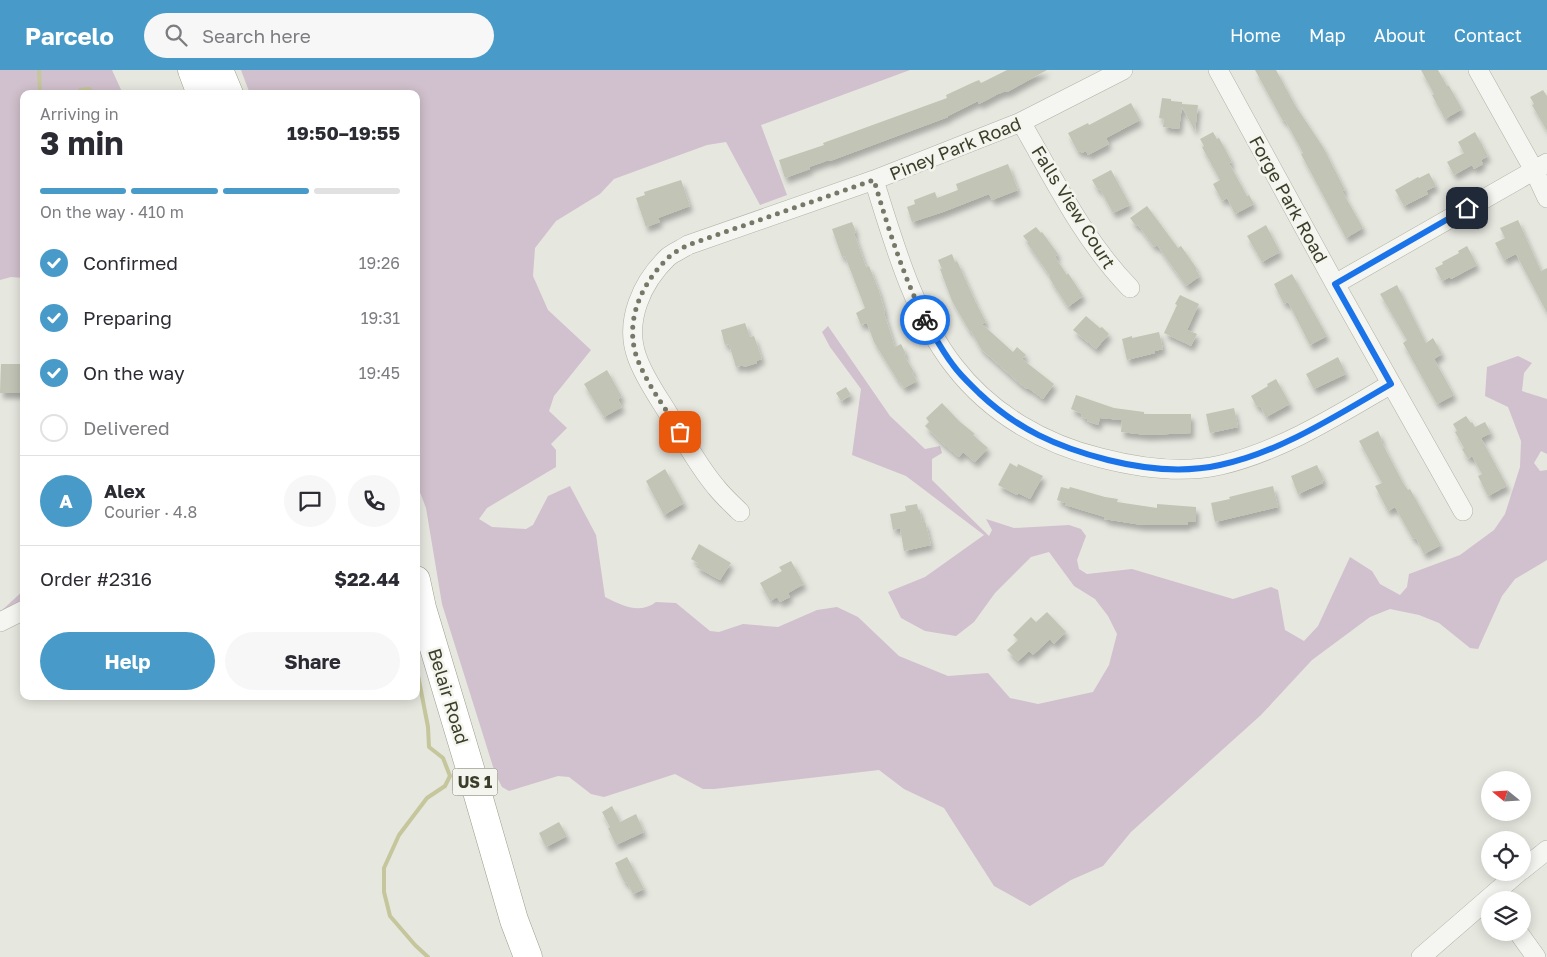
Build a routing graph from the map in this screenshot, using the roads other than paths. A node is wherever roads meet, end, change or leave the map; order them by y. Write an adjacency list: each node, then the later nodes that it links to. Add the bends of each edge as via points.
1 (192, 70): 6 (highway)
2 (220, 70): 7 (highway)
3 (1123, 70): 8 (street, Piney Park Road)
4 (1218, 70): 12 (street, Forge Park Road)
5 (1478, 70): 9 (street)
6 (200, 90)
7 (228, 90)
8 (1021, 122): 10 (street, Piney Park Road); 13 (street, Falls View Court, via 1083,228)
9 (1540, 167): 11 (street); 12 (street)
10 (874, 180): 14 (street, via 912,291 954,367 993,406 1035,435 1061,446 1125,464 1161,469 1220,466 1298,436); 16 (street, Piney Park Road, via 688,245 669,256 641,293 632,338 640,364 696,460 715,487)
11 (1547, 198)
12 (1335, 284): 14 (street, Forge Park Road)
13 (1130, 288)
14 (1391, 384): 15 (street, Forge Park Road)
15 (1463, 511)
16 (740, 512)
17 (420, 605): 26 (highway, Belair Road / US 1, via 514,920)
18 (20, 612): 19 (street)
19 (0, 622)
20 (1547, 850): 21 (street)
21 (1531, 863)
22 (1509, 881): 23 (street)
23 (1499, 891)
24 (1481, 907): 27 (street)
25 (1524, 941): 28 (street)
26 (528, 957)
27 (1421, 957)
28 (1536, 957)

